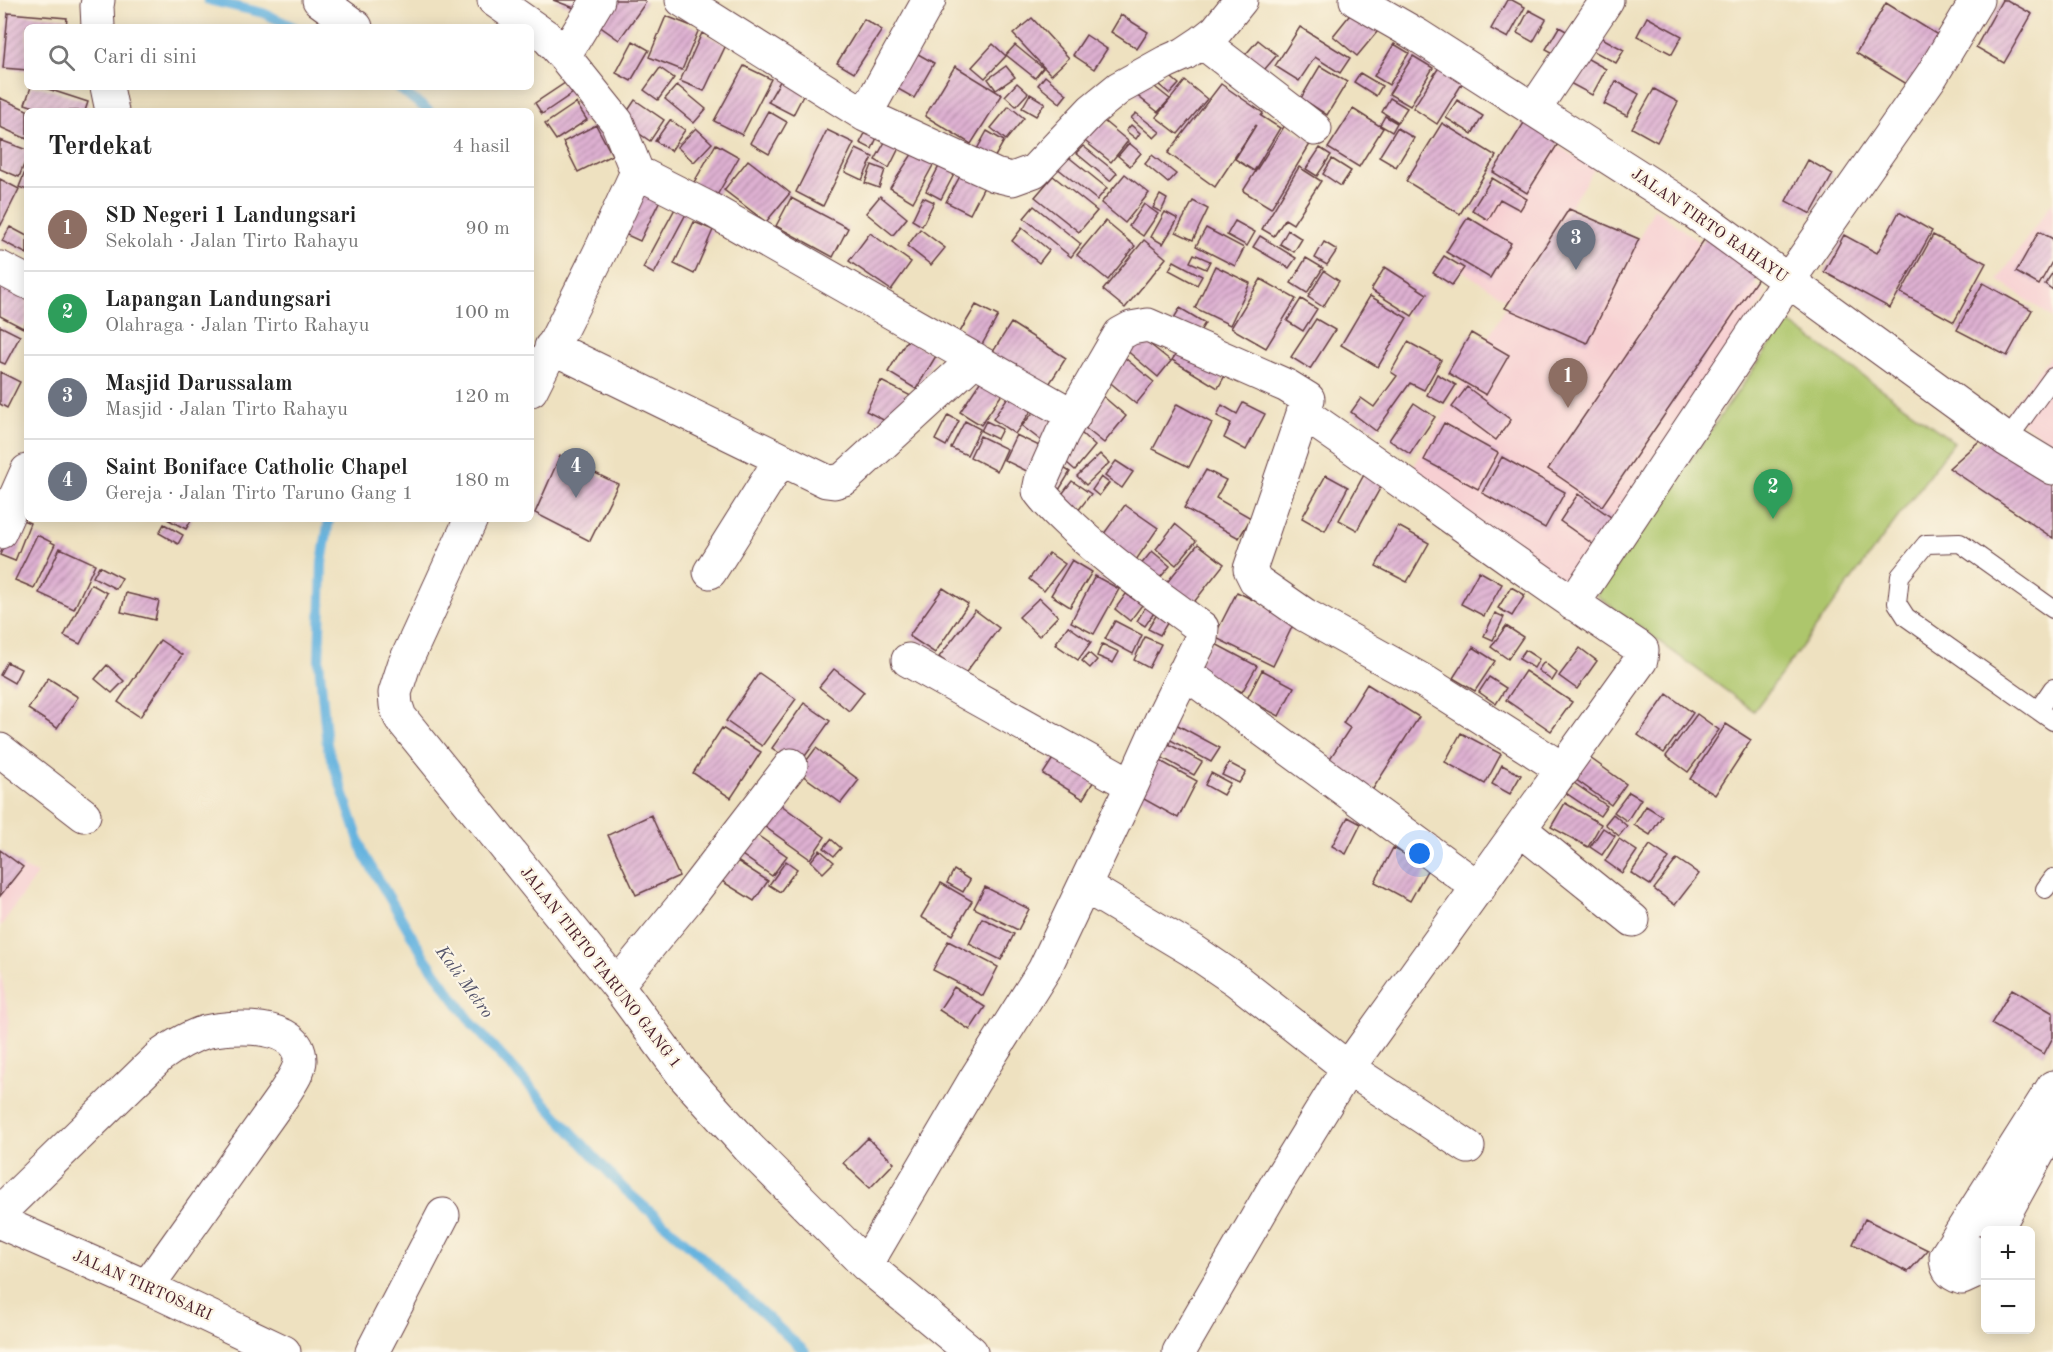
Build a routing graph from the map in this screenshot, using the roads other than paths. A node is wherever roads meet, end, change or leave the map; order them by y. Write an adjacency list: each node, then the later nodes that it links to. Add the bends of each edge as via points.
1 (319, 0): 10 (street)
2 (494, 0): 11 (street)
3 (597, 0): 14 (street)
4 (929, 0): 18 (street)
5 (1241, 0): 13 (street)
6 (1356, 0): 17 (street, JALAN TIRTO RAHAYU)
7 (1606, 0): 17 (street)
8 (1977, 0): 23 (street, via 1932,75)
9 (696, 3): 18 (street)
10 (352, 24)
11 (528, 24)
12 (534, 28): 14 (street)
13 (1202, 42): 18 (street, via 1119,88 1092,110 1034,171 1012,179 995,175); 19 (street)
14 (564, 57): 20 (street, via 617,122)
15 (108, 90): 16 (street)
16 (111, 108)
17 (1534, 110): 23 (street, JALAN TIRTO RAHAYU, via 1694,212)
18 (865, 115)
19 (1315, 129)
20 (637, 172): 24 (street); 25 (street)
21 (0, 268): 22 (street)
22 (24, 280)
23 (1788, 281): 30 (street, JALAN TIRTO RAHAYU); 37 (street)
24 (551, 347): 27 (street); 31 (street)
25 (975, 359): 29 (street); 31 (street, via 844,479 826,481)
26 (2053, 377): 30 (lane)
27 (534, 384)
28 (1303, 413): 29 (street, via 1308,399 1287,386 1148,325 1120,334); 37 (street); 45 (street, via 1250,569 1256,581 1305,615 1427,683)
29 (1074, 416): 40 (street, via 1062,434 1039,490 1086,539 1202,628 1201,639)
30 (2007, 440): 32 (street, JALAN TIRTO RAHAYU)
31 (781, 459): 36 (street)
32 (2053, 468)
33 (24, 478): 35 (street)
34 (470, 522): 52 (street, JALAN TIRTO TARUNO GANG 1, via 404,665 395,693 396,705 400,717)
35 (0, 532)
36 (710, 572)
37 (1573, 604): 45 (street, via 1642,650 1641,660)
38 (2053, 609): 42 (lane, via 1960,543 1926,544 1900,576 1897,603 1906,617)
39 (908, 660): 46 (street)
40 (1184, 672): 46 (street); 50 (street)
41 (2053, 688): 42 (lane)
42 (2046, 716)
43 (0, 750): 47 (street)
44 (791, 765): 52 (street)
45 (1564, 770): 48 (street)
46 (1132, 785): 49 (street)
47 (84, 815)
48 (1520, 829): 50 (street); 51 (street)
49 (1085, 886): 53 (street, via 1236,980); 62 (street, via 1044,970)
50 (1479, 888): 53 (street)
51 (1633, 920)
52 (617, 986): 62 (street, JALAN TIRTO TARUNO GANG 1, via 684,1076 748,1147)
53 (1348, 1068): 56 (street); 67 (street)
54 (2053, 1087): 61 (street, via 1946,1256 1946,1266 1962,1278 1973,1273)
55 (2053, 1126): 60 (street)
56 (1468, 1147)
57 (0, 1212): 63 (street, via 179,1042 205,1032 236,1028 268,1029 285,1036 296,1045 300,1061 282,1097)
58 (443, 1215): 65 (street)
59 (0, 1222): 63 (street, JALAN TIRTOSARI)
60 (1998, 1226)
61 (1981, 1259)
62 (866, 1264): 66 (street, JALAN TIRTO TARUNO GANG 1)
63 (147, 1287): 64 (street, JALAN TIRTOSARI)
64 (284, 1352)
65 (372, 1352)
66 (971, 1352)
67 (1179, 1352)

